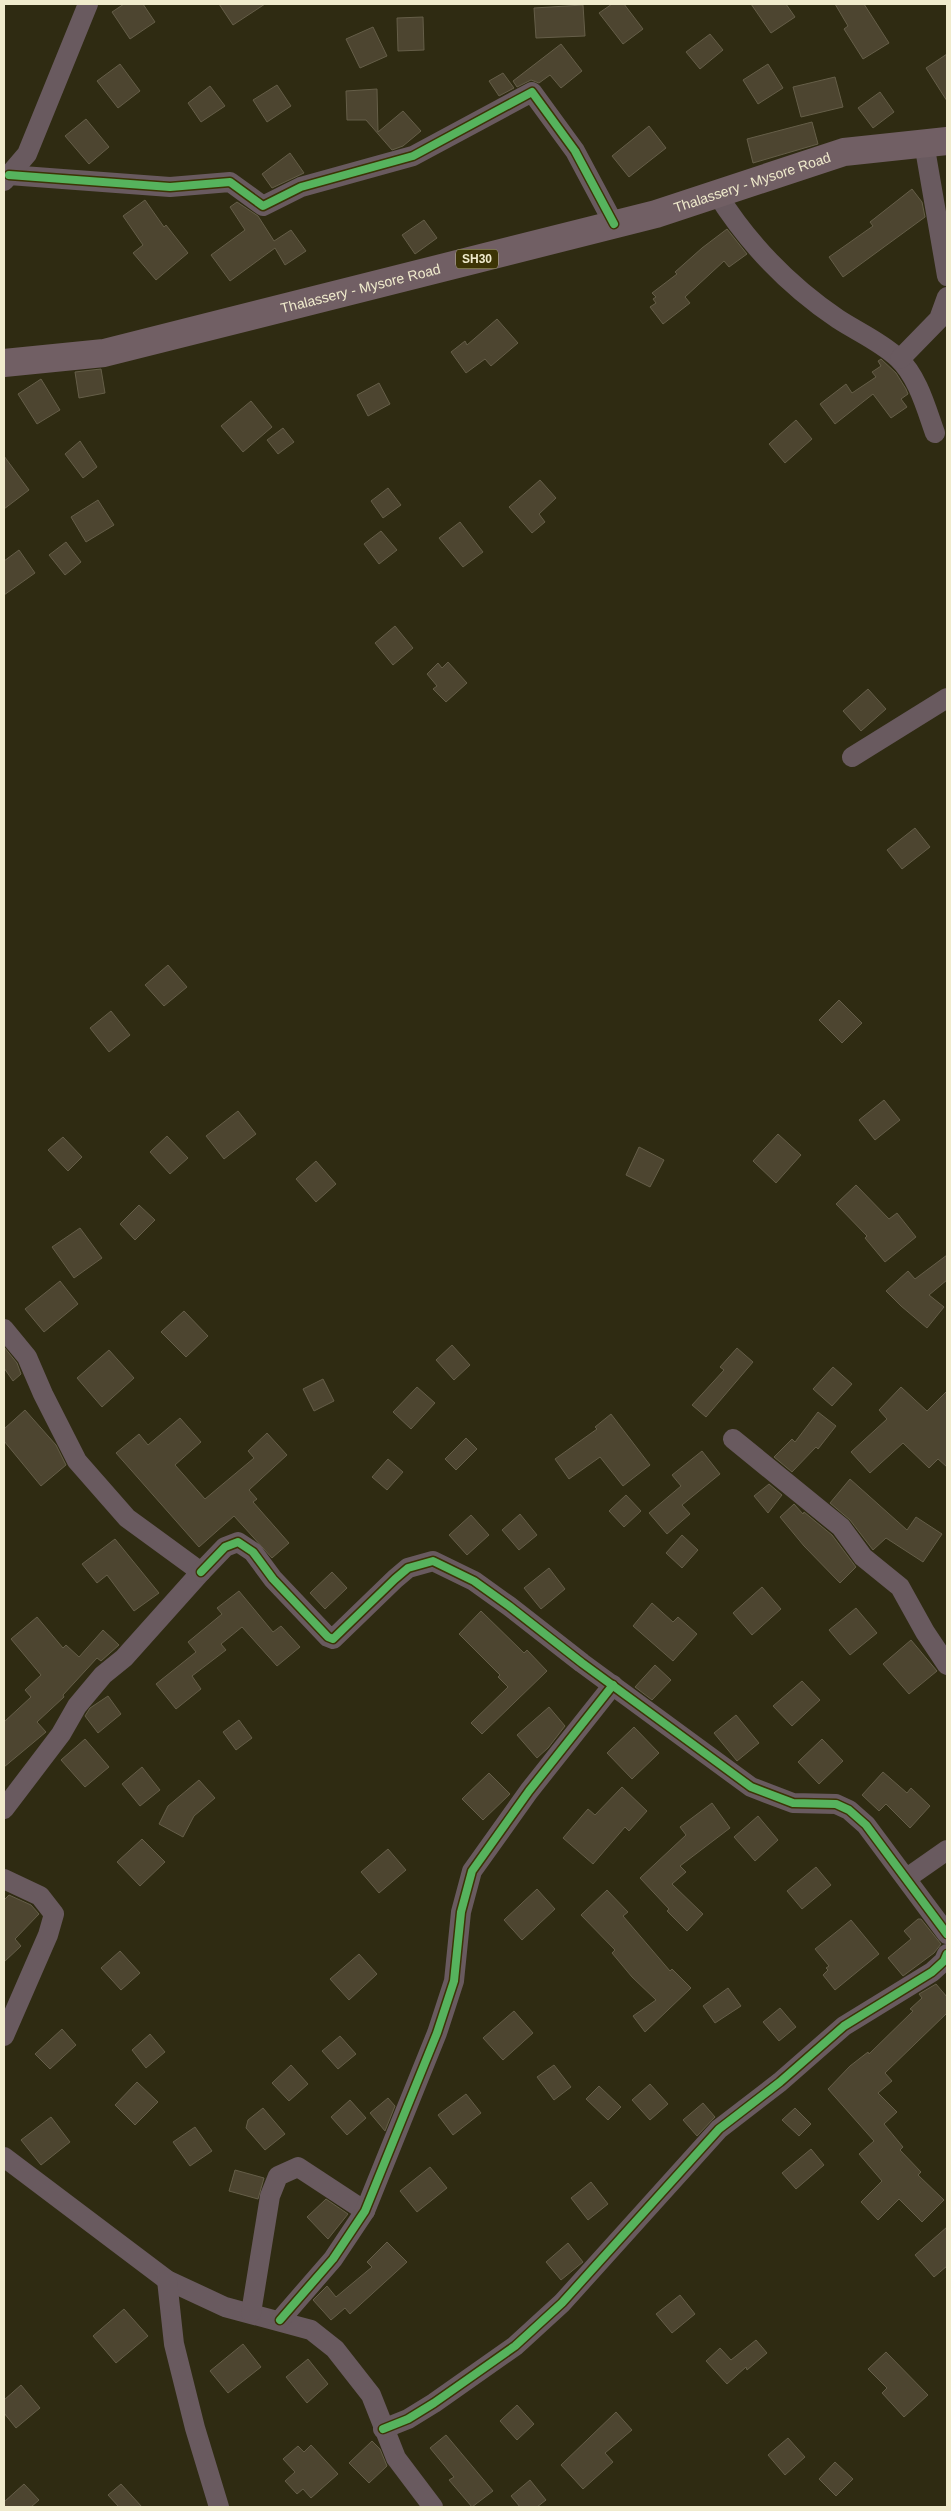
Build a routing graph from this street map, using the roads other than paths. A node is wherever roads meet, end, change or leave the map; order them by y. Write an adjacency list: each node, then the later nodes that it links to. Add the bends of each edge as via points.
1 (88, 4): 3 (street, via 27,154)
2 (936, 142): 4 (main road, Thalassery - Mysore Road / SH30, via 844,152); 6 (street)
3 (6, 178): 5 (street, via 170,187 230,182 263,206 301,187 413,156 532,92 575,151)
4 (716, 194): 5 (main road, Thalassery - Mysore Road / SH30); 8 (street, via 738,228 802,293)
5 (614, 224): 9 (main road, Thalassery - Mysore Road / SH30, via 104,353)
6 (947, 276)
7 (947, 297): 8 (street, via 939,319)
8 (900, 360): 10 (street, via 919,390)
9 (4, 363)
10 (935, 433)
11 (947, 698): 12 (street)
12 (852, 756)
13 (4, 1329): 15 (street, via 27,1357 77,1461 126,1518)
14 (733, 1439): 16 (street, via 842,1527 863,1557 900,1587)
15 (201, 1572): 17 (street, via 225,1547 238,1542 253,1552 290,1598 333,1639 395,1578 408,1568 433,1561 474,1581); 18 (street, via 124,1658 102,1675)
16 (947, 1665)
17 (613, 1685): 20 (street, via 751,1787 793,1804 836,1804 849,1810 866,1826); 26 (street, via 529,1791 472,1872 461,1912 454,1981 437,2033)
18 (4, 1809)
19 (947, 1850): 20 (street)
20 (907, 1878): 22 (street)
21 (4, 1879): 24 (street, via 40,1896 54,1914)
22 (947, 1934)
23 (947, 1954): 30 (street, via 932,1972 844,2026 780,2082 719,2129 562,2303 515,2346 434,2403)
24 (4, 2036)
25 (4, 2157): 27 (street)
26 (365, 2211): 28 (street, via 298,2168 278,2176 270,2196); 29 (street, via 332,2259)
27 (167, 2280): 28 (street, via 225,2307); 31 (street, via 174,2344)
28 (251, 2313): 29 (street)
29 (280, 2320): 30 (street, via 311,2330 335,2349 371,2395)
30 (383, 2429): 32 (street, via 396,2458)
31 (219, 2507)
32 (433, 2507)

